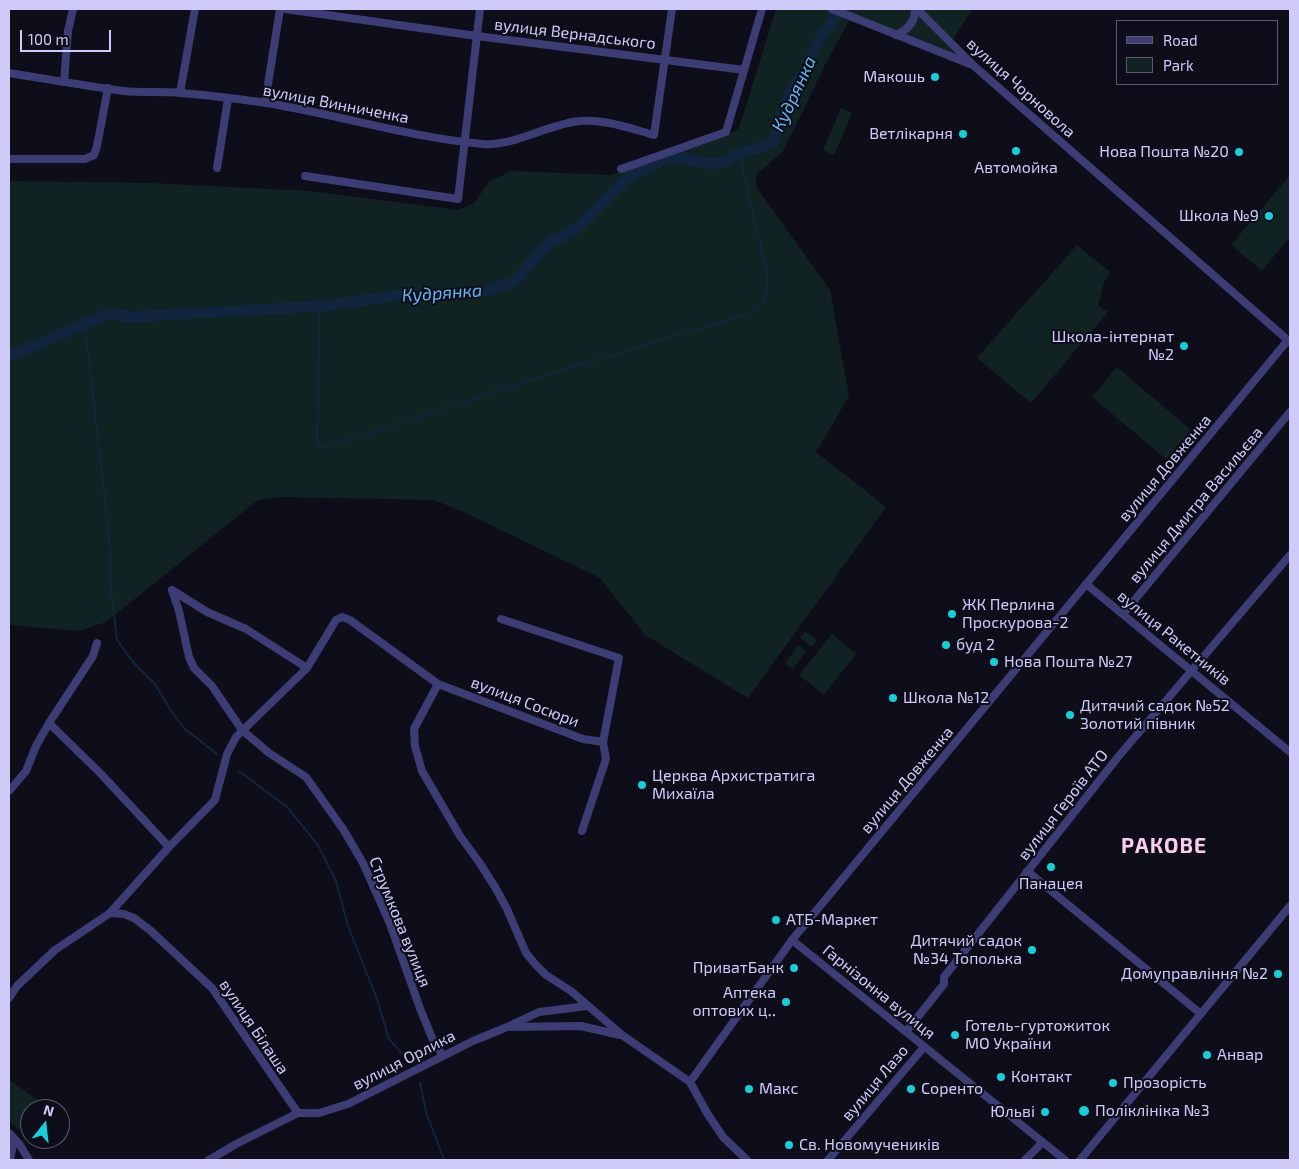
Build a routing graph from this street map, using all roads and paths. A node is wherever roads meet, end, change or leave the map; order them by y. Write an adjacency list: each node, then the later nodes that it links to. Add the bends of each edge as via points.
1 (73, 9): 16 (street)
2 (195, 9): 18 (street)
3 (280, 9): 20 (street)
4 (284, 9): 11 (street, вулиця Вернадського)
5 (480, 9): 11 (street)
6 (672, 9): 12 (street)
7 (762, 9): 14 (street)
8 (833, 9): 10 (street)
9 (916, 9): 10 (street, via 911,24); 13 (street, вулиця Чорновола)
10 (896, 35): 13 (street)
11 (477, 36): 12 (street, вулиця Вернадського); 21 (street)
12 (666, 59): 14 (street, вулиця Вернадського); 21 (street, вулиця Винниченка, via 654,134 612,124 575,121 495,144)
13 (974, 66): 26 (street, вулиця Чорновола)
14 (744, 70): 24 (street, via 726,132)
15 (9, 73): 16 (street, вулиця Винниченка)
16 (64, 82): 17 (street, вулиця Винниченка)
17 (108, 88): 18 (street, вулиця Винниченка); 22 (street, via 94,155 85,159)
18 (180, 93): 19 (street, вулиця Винниченка)
19 (228, 99): 20 (street, вулиця Винниченка); 23 (street)
20 (265, 103): 21 (street, вулиця Винниченка)
21 (465, 142): 25 (street, via 458,199)
22 (9, 159)
23 (217, 168)
24 (621, 170)
25 (305, 176)
26 (1289, 341): 29 (street, вулиця Довженка)
27 (1290, 412): 30 (street, вулиця Дмитра Васильєва)
28 (1290, 555): 34 (street, вулиця Героїв АТО)
29 (1086, 584): 30 (street, вулиця Ракетників); 46 (street, вулиця Довженка)
30 (1123, 614): 34 (street, вулиця Ракетників)
31 (501, 619): 38 (street, via 619,658)
32 (97, 643): 36 (street, via 93,656)
33 (307, 668): 35 (street, вулиця Сосюри, via 336,620 342,617); 37 (street); 37 (street, Струмкова вулиця, via 246,629 207,612 172,590 194,668 212,686)
34 (1191, 670): 39 (street, вулиця Ракетників); 43 (street, вулиця Героїв АТО)
35 (438, 684): 38 (street, вулиця Сосюри, via 583,738); 48 (street, via 414,728 422,772 508,909 526,952 546,975 572,991)
36 (49, 723): 40 (street, via 26,771); 42 (street)
37 (242, 730): 42 (street, via 227,754 215,800); 54 (street, Струмкова вулиця, via 269,753 306,777 343,829 390,924 421,1011)
38 (604, 742): 41 (street, via 606,758)
39 (1290, 752)
40 (9, 791)
41 (582, 831)
42 (169, 847): 45 (street)
43 (1027, 871): 49 (street); 51 (street, вулиця Героїв АТО, via 944,977 944,984)
44 (1290, 906): 49 (street)
45 (110, 913): 47 (street, via 55,950); 56 (street, вулиця Білаша, via 124,914 140,923 212,988)
46 (792, 940): 51 (street, Гарнізонна вулиця); 55 (street, вулиця Довженка)
47 (9, 998)
48 (587, 1006): 50 (street, via 539,1012); 52 (street)
49 (1201, 1014): 66 (street)
50 (507, 1027): 52 (street, вулиця Орлика, via 581,1026); 54 (street, вулиця Орлика)
51 (906, 1032): 53 (street, Гарнізонна вулиця)
52 (622, 1035): 55 (street)
53 (924, 1047): 58 (street, Гарнізонна вулиця); 63 (street, вулиця Лазо)
54 (443, 1056): 56 (street, вулиця Орлика, via 348,1104 319,1113)
55 (690, 1082): 62 (street, via 707,1113)
56 (298, 1113): 61 (street, вулиця Орлика)
57 (12, 1136): 59 (street); 60 (street)
58 (1043, 1142): 64 (street); 65 (street, Гарнізонна вулиця)
59 (27, 1157): 60 (street)
60 (10, 1159)
61 (209, 1160)
62 (747, 1160)
63 (828, 1160)
64 (1025, 1160)
65 (1065, 1160)
66 (1080, 1160)

